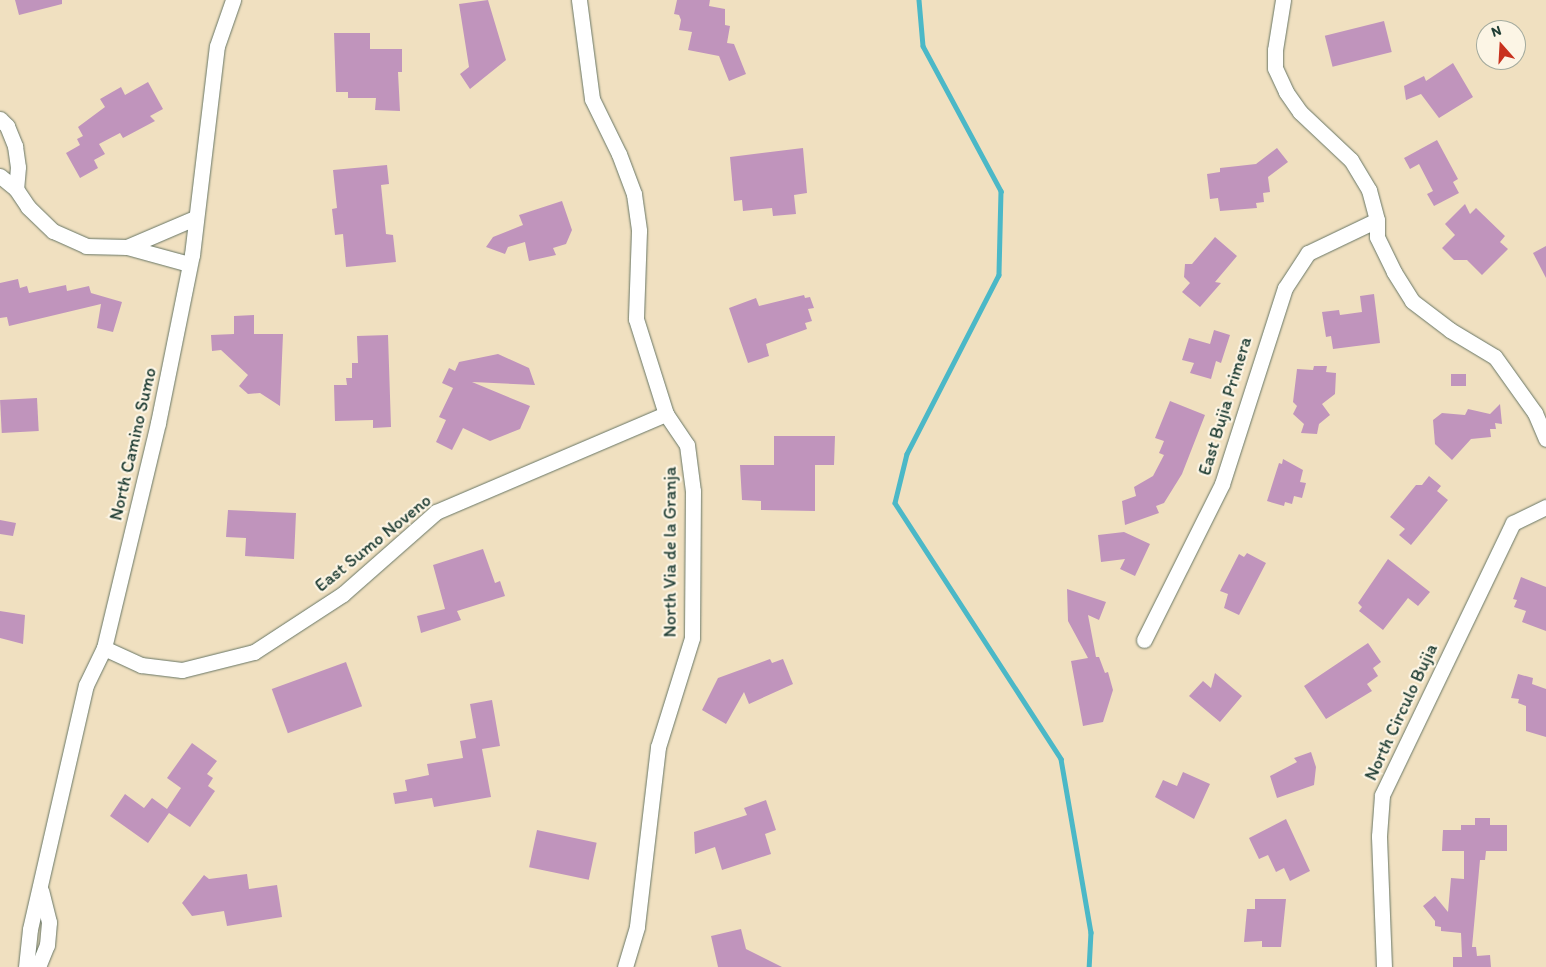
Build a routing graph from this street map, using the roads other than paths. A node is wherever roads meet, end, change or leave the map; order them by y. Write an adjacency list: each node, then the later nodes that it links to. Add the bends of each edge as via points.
1 (233, 0): 7 (street, North Camino Sumo, via 217,46)
2 (579, 0): 11 (street, North Via de la Granja, via 592,98 634,194 639,231 636,319)
3 (1283, 0): 8 (street, via 1275,50 1276,68 1286,92 1300,112 1351,160 1369,190)
4 (0, 119): 6 (street, via 7,126 15,146 18,167)
5 (0, 176): 6 (street)
6 (16, 189): 9 (street, via 28,207 53,231 86,246)
7 (194, 218): 9 (street); 10 (street, North Camino Sumo)
8 (1377, 220): 12 (street, via 1377,237 1412,301 1450,330 1495,357 1535,413); 14 (street, East Bujia Primera, via 1308,253 1285,288 1222,484)
9 (127, 246): 10 (street)
10 (189, 264): 15 (street, North Camino Sumo, via 158,423)
11 (666, 414): 15 (street, East Sumo Noveno, via 436,512 343,594 254,652 182,670 141,665); 19 (street, North Via de la Granja, via 687,445 693,491 692,638 658,747 637,927)
12 (1546, 439)
13 (1546, 507): 20 (street, North Circulo Bujia, via 1513,524 1382,795 1378,836)
14 (1144, 640)
15 (104, 648): 16 (street, North Camino Sumo, via 86,685)
16 (41, 890): 17 (street, North Camino Sumo, via 30,929); 18 (street, North Camino Sumo, via 49,922 48,945)
17 (26, 967)
18 (38, 967)
19 (626, 967)
20 (1384, 967)

